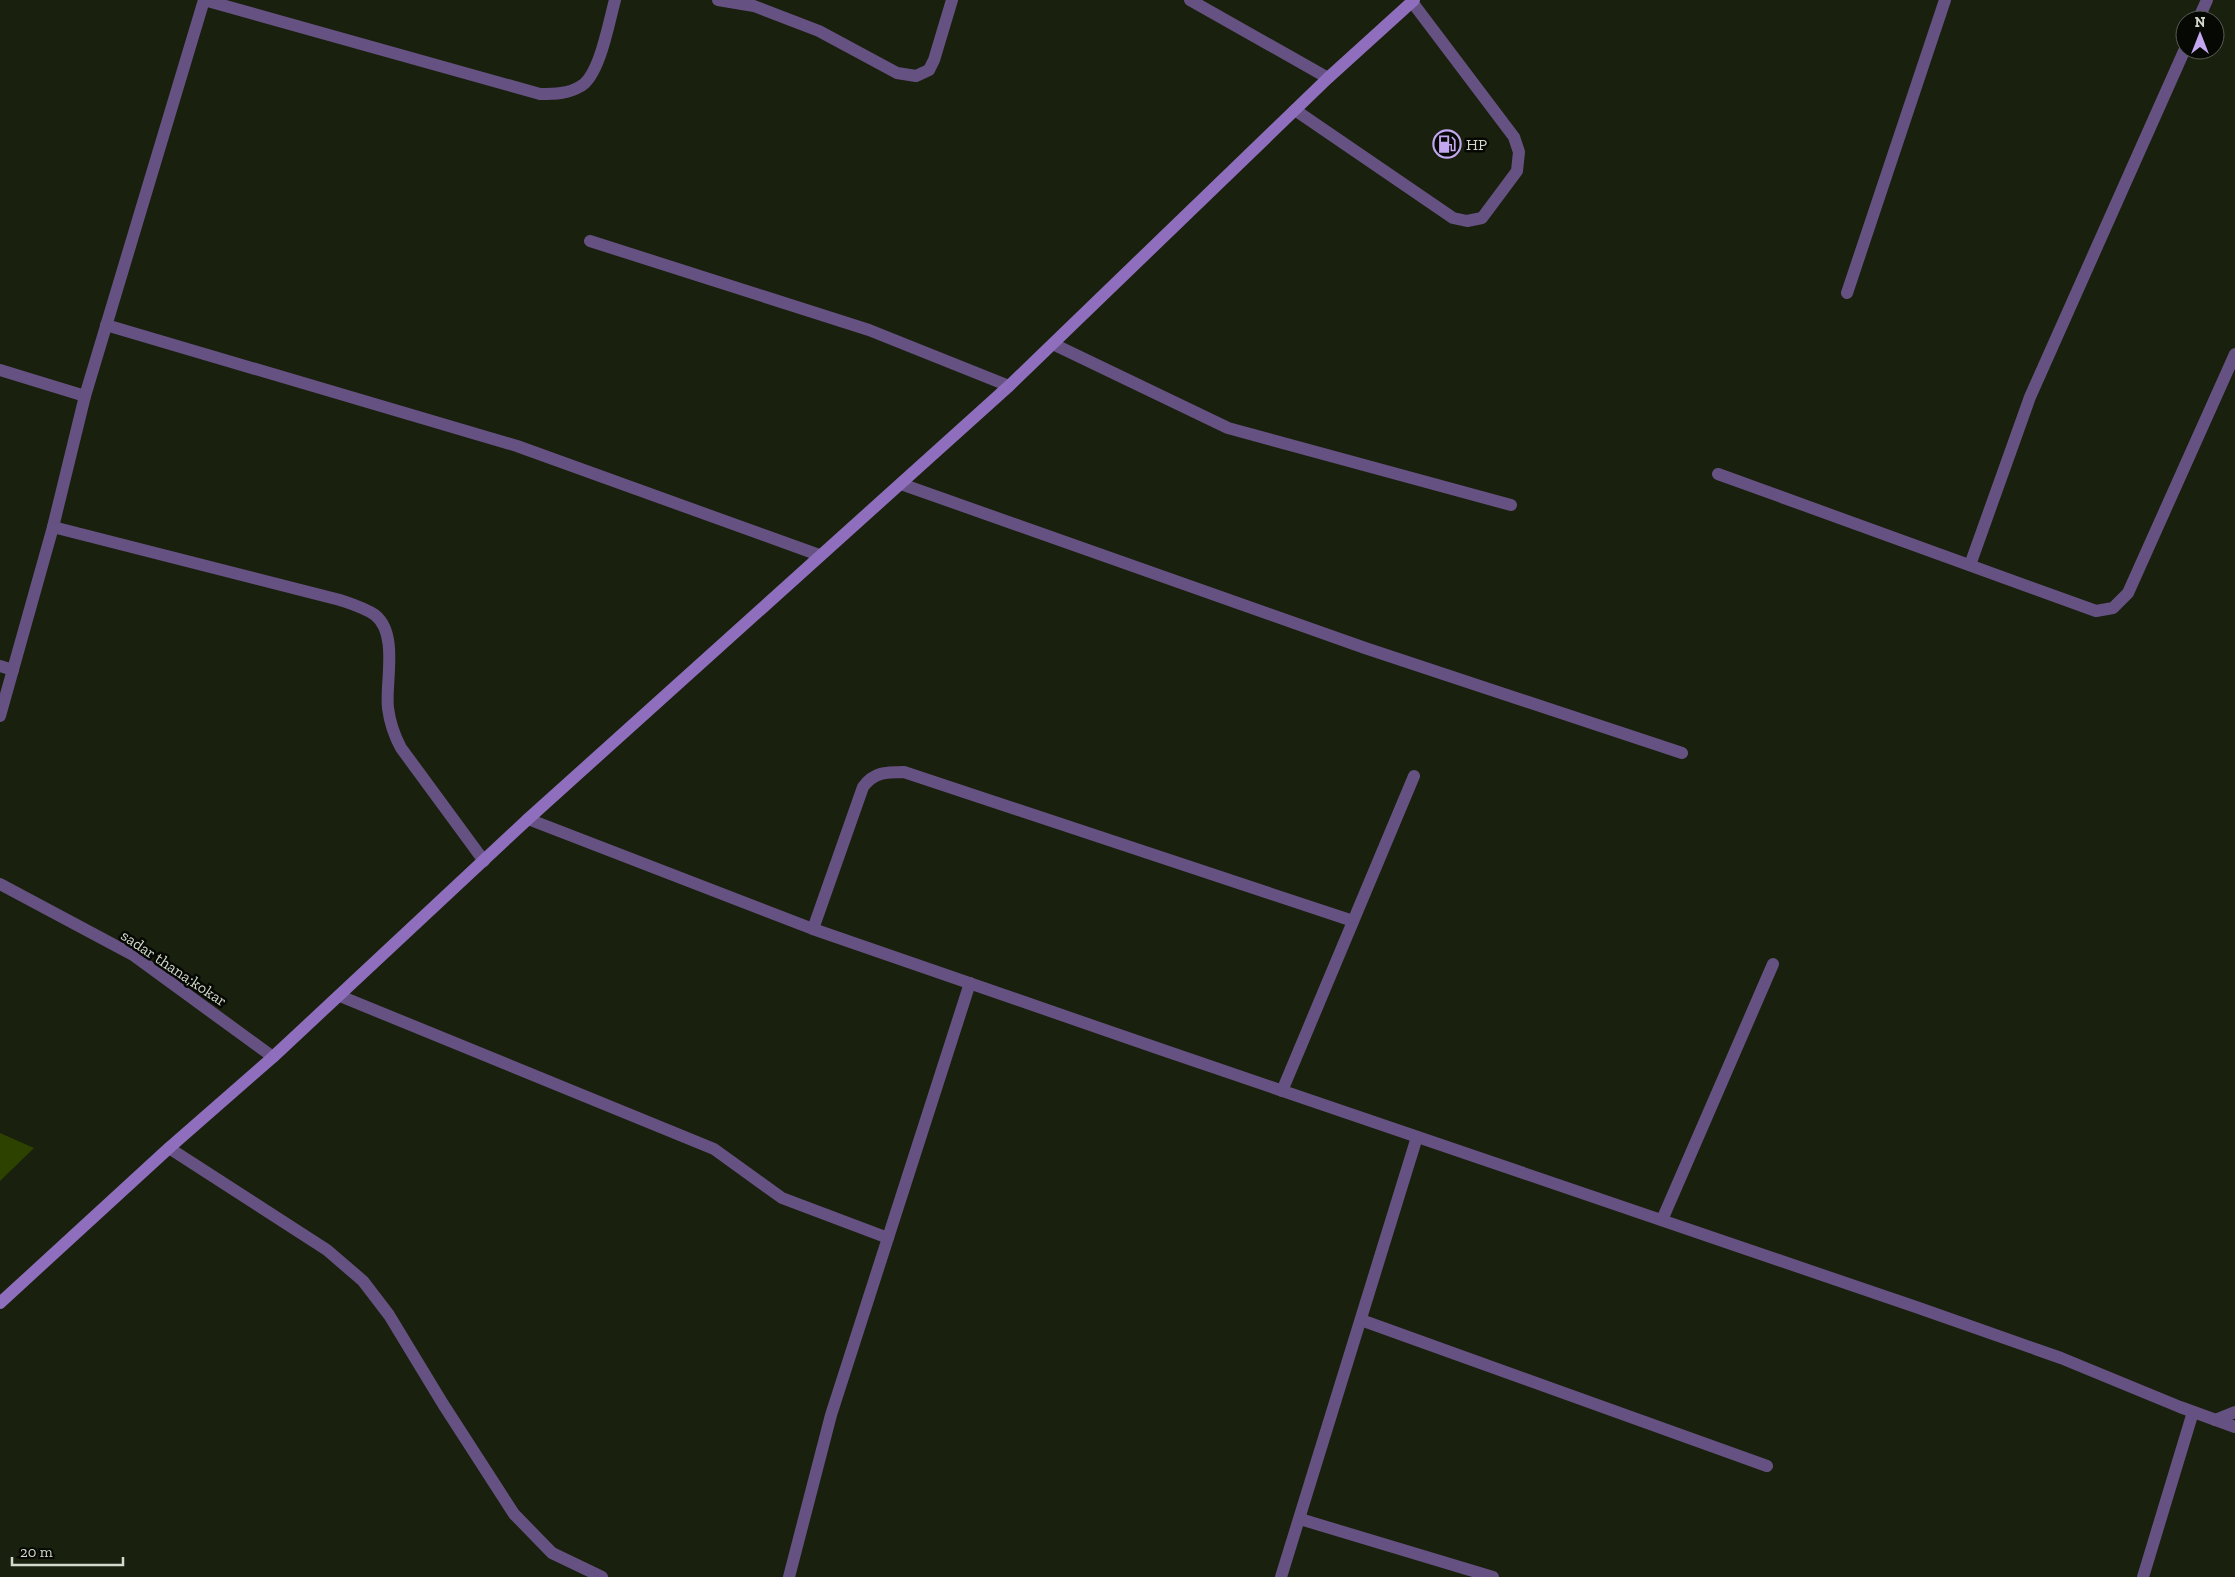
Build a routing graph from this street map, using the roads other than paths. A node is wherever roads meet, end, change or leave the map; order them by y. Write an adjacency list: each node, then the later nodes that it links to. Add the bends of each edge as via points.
1 (204, 0): 2 (street, via 540,94 561,94 582,86 594,70); 13 (street)
2 (615, 0)
3 (718, 0): 4 (street, via 754,6 819,30 897,73 916,76 929,70 934,60)
4 (952, 0)
5 (1190, 0): 9 (street)
6 (1945, 0): 12 (street)
7 (1413, 1): 9 (main road); 10 (street, via 1514,137 1520,152 1517,171 1482,218 1467,221 1453,218)
8 (2180, 60): 24 (street, via 2030,396)
9 (1328, 78): 10 (main road)
10 (1295, 110): 14 (main road)
11 (590, 241): 17 (street, via 869,330)
12 (1846, 293)
13 (106, 325): 18 (street); 23 (street, via 517,446)
14 (1053, 344): 17 (main road); 21 (street, via 1228,428)
15 (2235, 354): 24 (street, via 2128,592 2113,608 2096,611)
16 (0, 370): 18 (street)
17 (1009, 386): 20 (main road)
18 (85, 396): 22 (street)
19 (1718, 474): 24 (street)
20 (901, 484): 23 (main road); 28 (street, via 1365,648)
21 (1511, 505)
22 (53, 527): 26 (street); 31 (street, via 340,600 377,617 387,634 388,707 392,730 401,748)
23 (819, 555): 30 (main road)
24 (1970, 565)
25 (0, 666): 26 (street)
26 (13, 670): 27 (street)
27 (0, 716)
28 (1682, 753)
29 (1414, 776): 33 (street)
30 (528, 819): 31 (main road); 34 (street)
31 (484, 862): 37 (main road)
32 (0, 884): 38 (street, sadar thana;kokar, via 133,955)
33 (1353, 921): 34 (street, via 904,772 882,772 870,778 863,787); 39 (street)
34 (813, 929): 36 (street)
35 (1773, 964): 42 (street)
36 (970, 983): 39 (street); 43 (street)
37 (340, 996): 38 (main road); 43 (street, via 706,1145 782,1198)
38 (273, 1057): 41 (main road)
39 (1282, 1091): 40 (street)
40 (1417, 1137): 42 (street); 45 (street)
41 (169, 1148): 44 (main road); 52 (street, via 327,1250 363,1281 389,1315 514,1514 552,1553)
42 (1662, 1220): 46 (street, via 2060,1358)
43 (888, 1238): 53 (street, via 831,1415)
44 (0, 1303)
45 (1361, 1320): 50 (street); 51 (street)
46 (2193, 1412): 48 (street); 56 (street)
47 (2235, 1412): 48 (street)
48 (2215, 1420): 49 (street)
49 (2235, 1427)
50 (1767, 1466)
51 (1300, 1519): 54 (street); 55 (street)
52 (602, 1577)
53 (789, 1577)
54 (1280, 1577)
55 (1493, 1577)
56 (2143, 1577)

